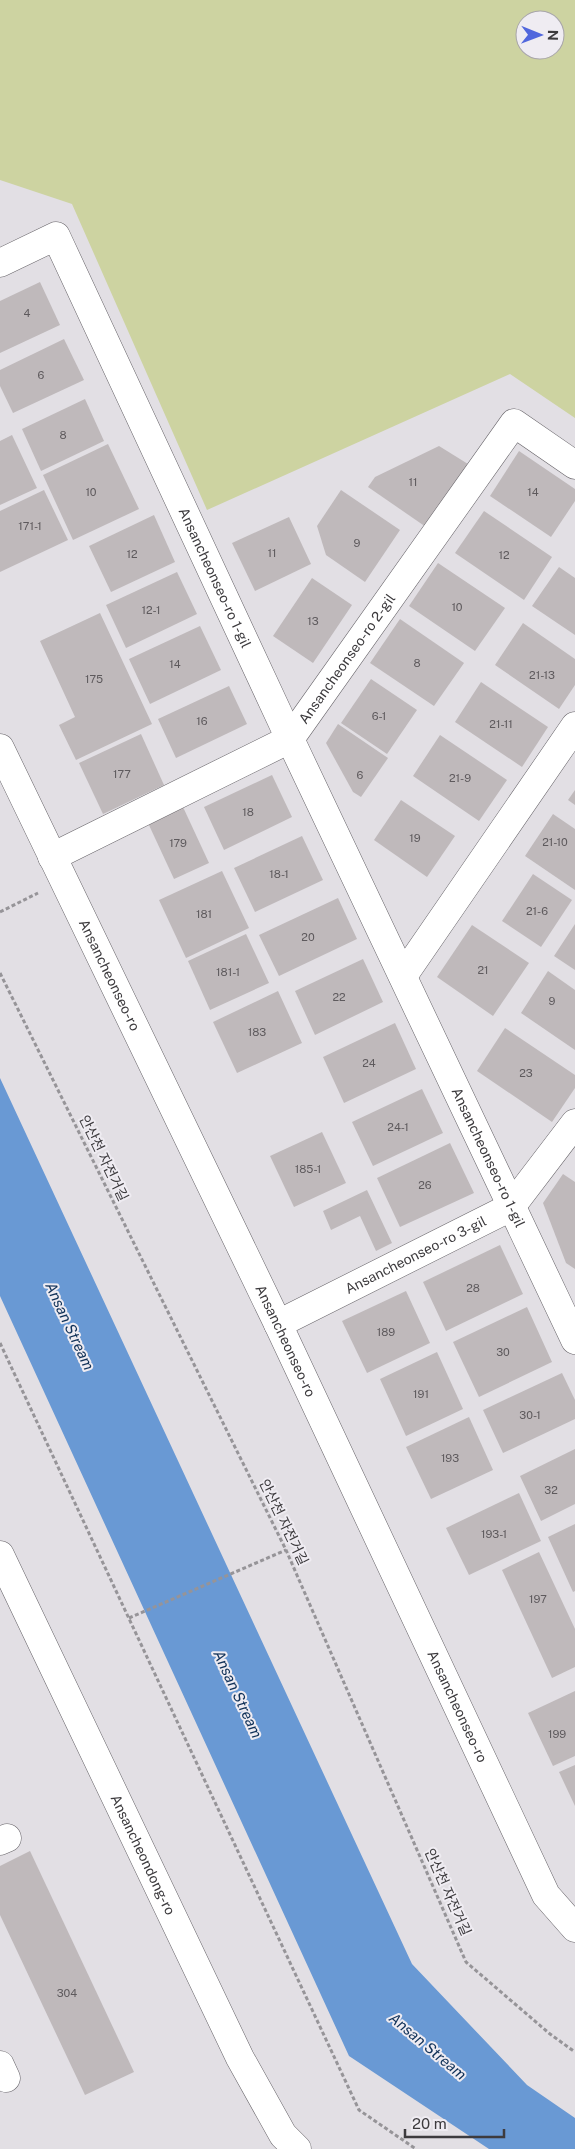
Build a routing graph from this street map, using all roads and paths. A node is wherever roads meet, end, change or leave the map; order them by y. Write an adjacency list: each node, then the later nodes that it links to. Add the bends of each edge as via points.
1 (0, 263): 4 (street, Ansancheonseo-ro 1-gil, via 56,236)
2 (575, 465): 4 (street, Ansancheonseo-ro 2-gil, via 514,423)
3 (575, 726): 10 (street)
4 (290, 739): 6 (street, Ansancheonseo-ro 2-gil); 10 (street, Ansancheonseo-ro 1-gil)
5 (0, 748): 6 (street, Ansancheonseo-ro)
6 (52, 857): 14 (street, Ansancheonseo-ro)
7 (11, 907): 8 (path)
8 (0, 912)
9 (0, 973): 17 (path, 안산천 자전거길)
10 (403, 976): 13 (street, Ansancheonseo-ro 1-gil)
11 (575, 1123): 12 (street, Ansancheonseo-ro 3-gil)
12 (567, 1153): 13 (street, Ansancheonseo-ro 3-gil)
13 (511, 1207): 14 (street, Ansancheonseo-ro 3-gil); 15 (street, Ansancheonseo-ro 1-gil)
14 (278, 1324): 20 (street, Ansancheonseo-ro, via 546,1894)
15 (575, 1340)
16 (0, 1342): 19 (path)
17 (286, 1550): 19 (path); 21 (path, 안산천 자전거길, via 466,1962)
18 (0, 1555): 22 (street, Ansancheondong-ro)
19 (129, 1618): 23 (path, via 359,2110)
20 (575, 1928)
21 (575, 2052)
22 (284, 2144)
23 (416, 2149)

